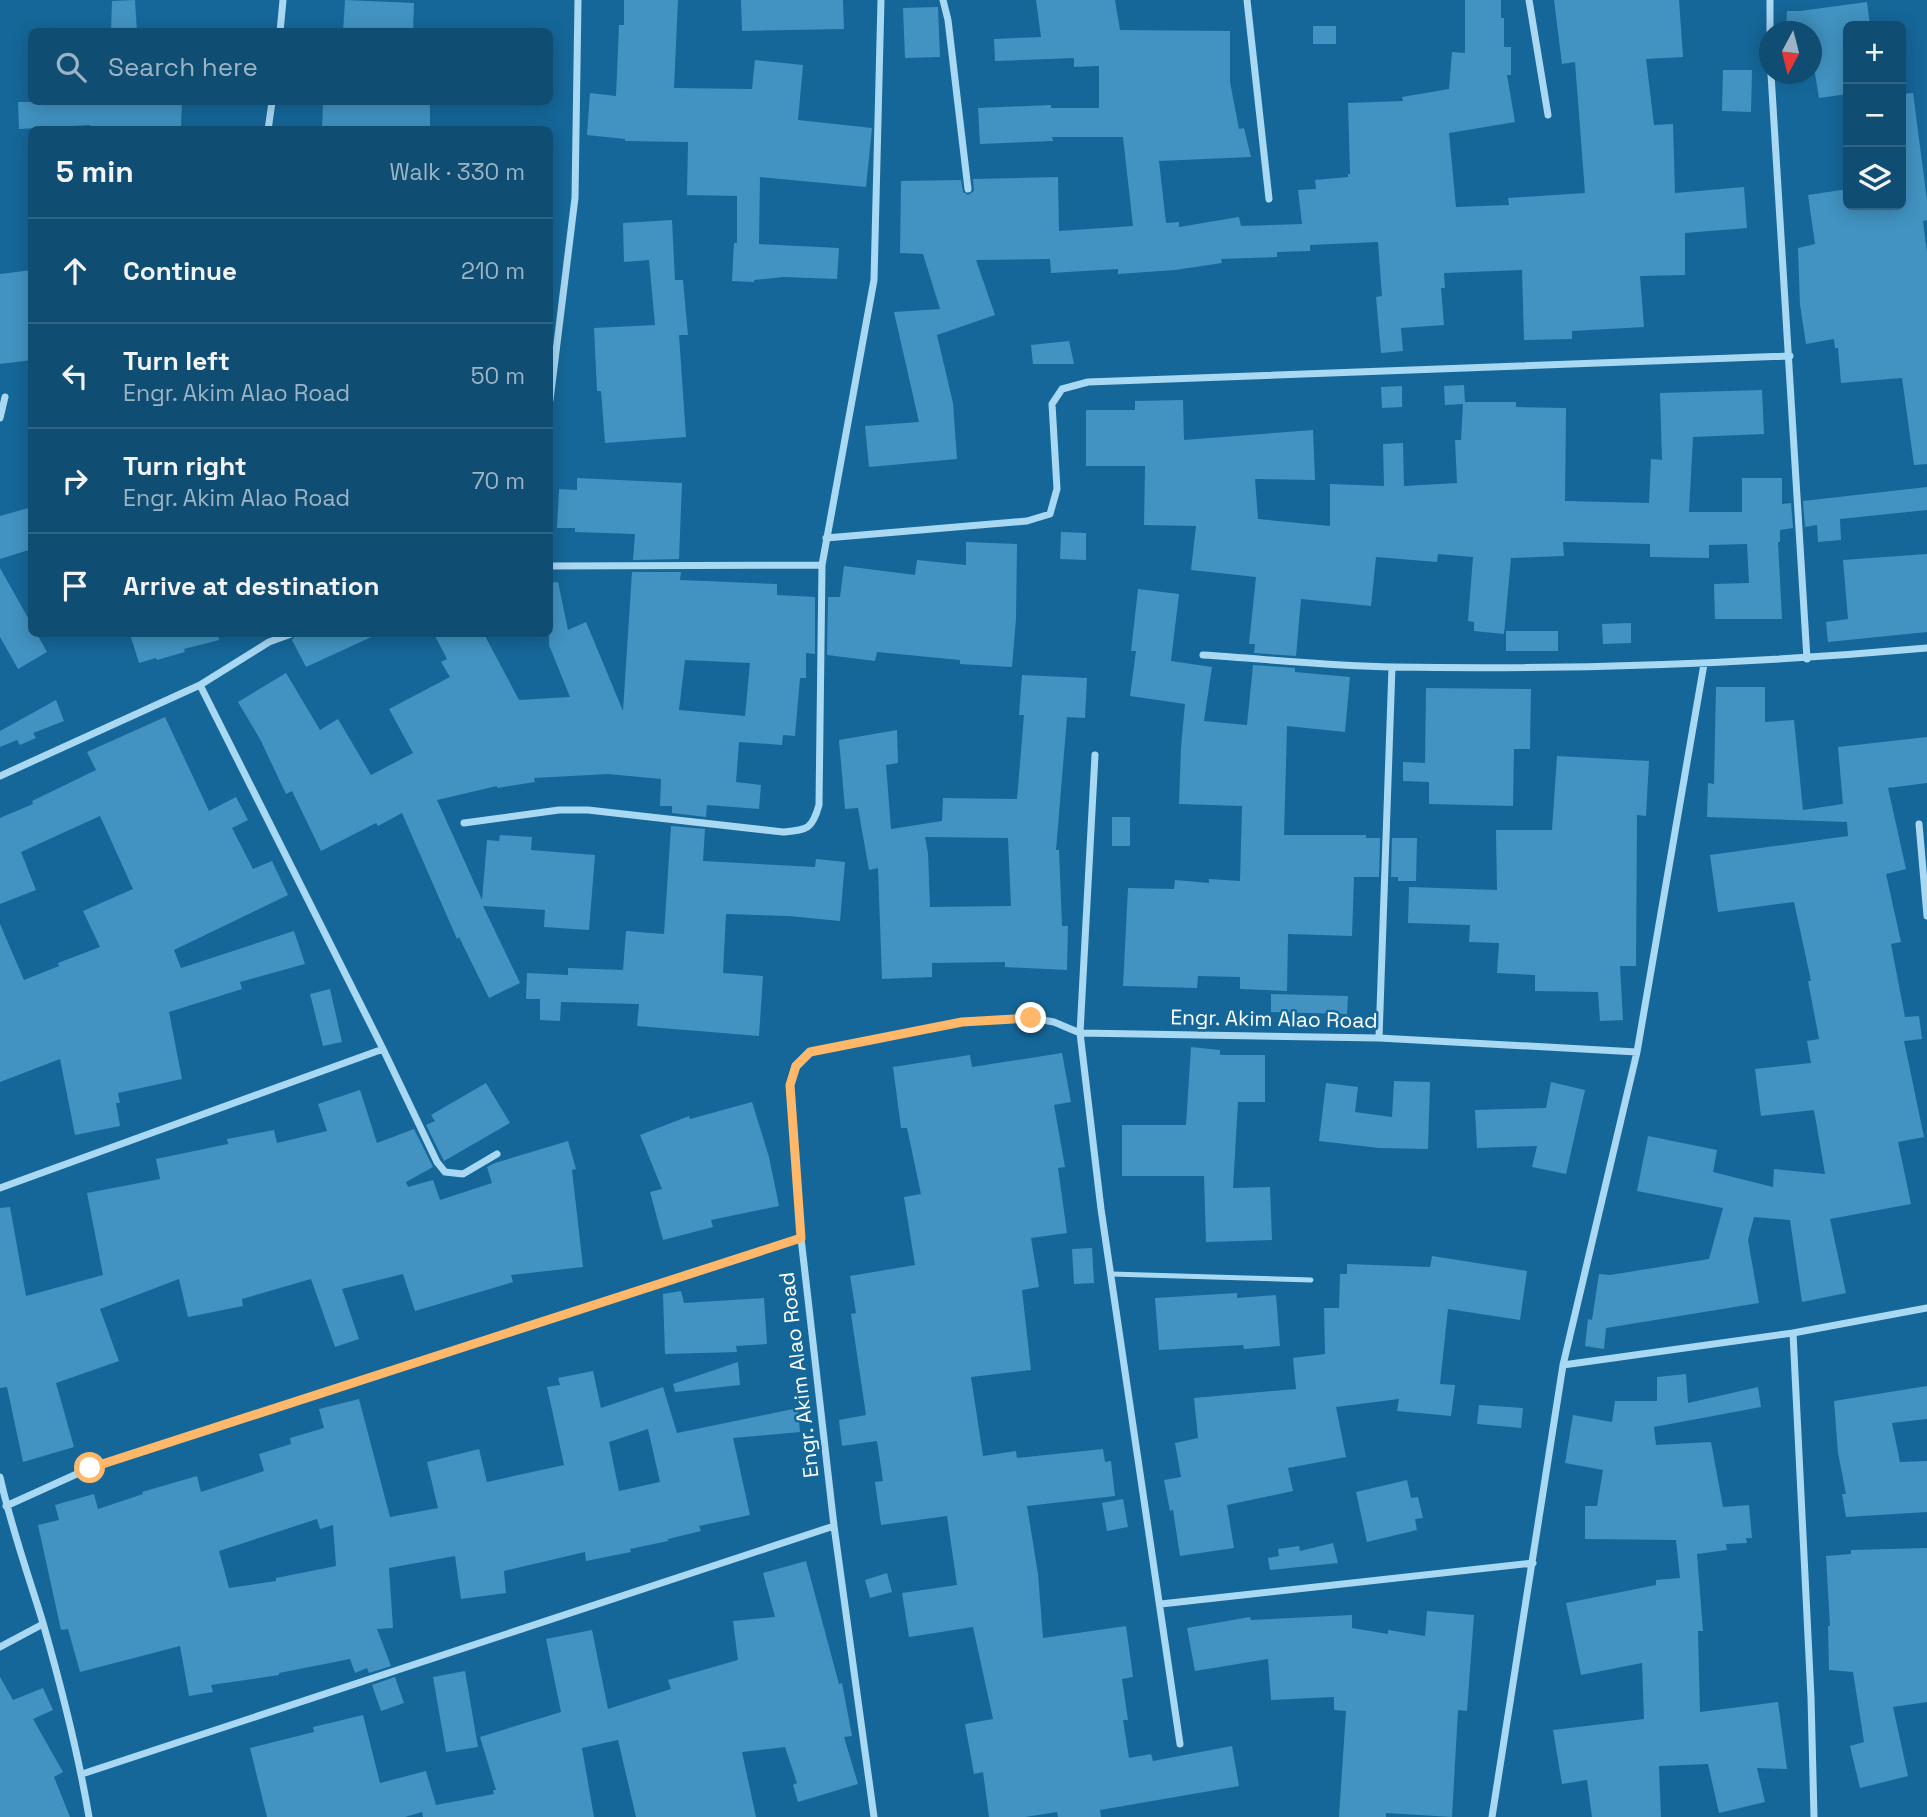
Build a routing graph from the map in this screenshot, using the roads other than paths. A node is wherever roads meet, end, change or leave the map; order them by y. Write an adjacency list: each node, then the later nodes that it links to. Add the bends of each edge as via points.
1 (283, 0): 9 (street)
2 (578, 0): 17 (street, via 575,198)
3 (880, 0): 20 (street, via 874,280)
4 (943, 0): 14 (street)
5 (1247, 0): 15 (street)
6 (1528, 0): 12 (street)
7 (1770, 0): 8 (street)
8 (1770, 21)
9 (280, 28)
10 (1772, 84): 16 (street)
11 (272, 105): 13 (street)
12 (1548, 115)
13 (269, 126)
14 (968, 189)
15 (1269, 199)
16 (1790, 356): 20 (street, via 1088,382 1062,389 1052,404 1057,489 1050,514 1027,521); 26 (street)
17 (553, 376)
18 (5, 397): 19 (street)
19 (0, 418)
20 (827, 538): 22 (street)
21 (553, 565): 22 (street)
22 (822, 565): 32 (street, via 819,805 814,823 805,830 783,832 588,810)
23 (268, 638): 29 (street)
24 (1927, 648): 26 (street)
25 (1203, 655): 28 (street)
26 (1807, 659): 27 (street)
27 (1704, 664): 28 (street); 38 (street)
28 (1392, 667): 36 (street)
29 (200, 685): 31 (street); 37 (street)
30 (1095, 755): 35 (street)
31 (0, 776)
32 (464, 822)
33 (1919, 824): 34 (street)
34 (1927, 916)
35 (1080, 1032): 36 (street, Engr. Akim Alao Road); 41 (street, Engr. Akim Alao Road, via 1031,1018 962,1022 810,1052 796,1066 790,1085); 42 (street)
36 (1380, 1038): 38 (street, Engr. Akim Alao Road)
37 (383, 1049): 39 (street, via 445,1172 463,1174); 40 (street)
38 (1637, 1052): 46 (street)
39 (497, 1154)
40 (0, 1188)
41 (801, 1238): 48 (street, via 90,1468); 49 (street, Engr. Akim Alao Road)
42 (1111, 1274): 43 (lane); 51 (street)
43 (1311, 1280)
44 (1927, 1308): 45 (street)
45 (1793, 1333): 46 (street); 59 (street)
46 (1563, 1365): 50 (street)
47 (0, 1477): 48 (street)
48 (6, 1506): 52 (street)
49 (834, 1526): 55 (street); 57 (street, Engr. Akim Alao Road)
50 (1533, 1563): 51 (street); 58 (street)
51 (1161, 1604): 54 (street)
52 (43, 1624): 53 (street); 55 (street)
53 (0, 1647)
54 (1180, 1744)
55 (82, 1774): 56 (street)
56 (89, 1817)
57 (874, 1817)
58 (1492, 1817)
59 (1814, 1817)

